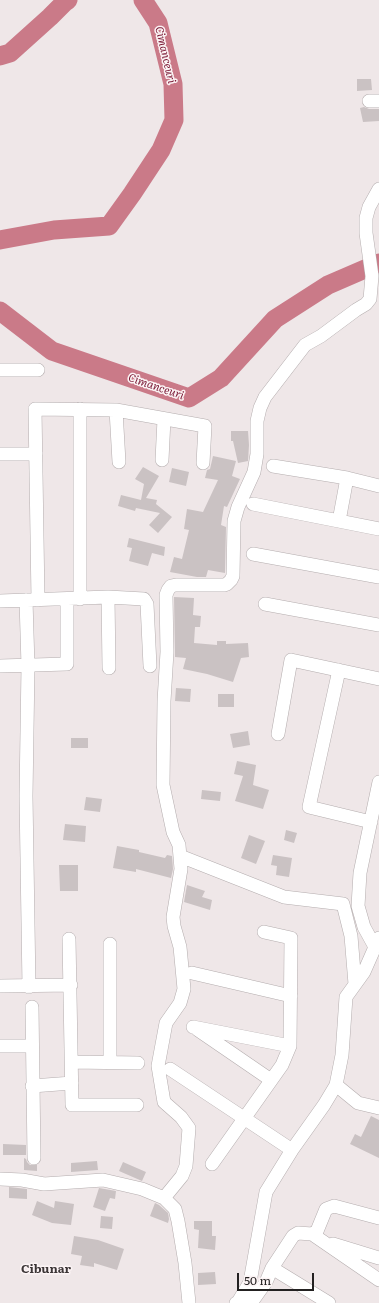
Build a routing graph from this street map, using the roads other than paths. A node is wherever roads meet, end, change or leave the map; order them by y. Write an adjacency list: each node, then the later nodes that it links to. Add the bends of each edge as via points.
1 (379, 189): 36 (street, via 366,218 372,276 370,299 305,345 262,403 257,421 254,472 235,514 231,580 224,585 171,586 166,595 163,784 172,832 179,844)
2 (0, 370): 3 (street)
3 (38, 370)
4 (80, 409): 5 (street); 8 (street, via 35,409); 22 (street)
5 (116, 410): 6 (street); 10 (street)
6 (164, 419): 9 (street); 11 (street, via 205,426)
7 (0, 454): 8 (street)
8 (36, 454): 23 (street)
9 (162, 460)
10 (119, 462)
11 (203, 463)
12 (273, 466): 13 (street)
13 (347, 478): 14 (street); 16 (street)
14 (379, 486)
15 (253, 504): 16 (street)
16 (339, 521): 17 (street)
17 (379, 529)
18 (253, 554): 19 (street)
19 (379, 577)
20 (108, 597): 22 (street); 29 (street, via 141,598 146,601); 30 (street)
21 (67, 599): 22 (street); 23 (street); 28 (street, via 67,664)
22 (80, 599)
23 (32, 600): 24 (street); 28 (street)
24 (0, 601)
25 (265, 604): 26 (street)
26 (379, 625)
27 (0, 666): 28 (street)
28 (28, 666): 45 (street, via 26,796)
29 (150, 666)
30 (109, 668)
31 (339, 670): 32 (street); 33 (street, via 291,660); 35 (street, via 309,807)
32 (379, 679)
33 (278, 734)
34 (379, 782): 35 (street)
35 (371, 822): 39 (street, via 360,873 358,906 364,927)
36 (180, 856): 42 (street, via 284,897 343,904 351,936); 66 (street, via 181,869 173,917 180,947 184,989 180,1003 166,1023 158,1066 164,1102 189,1128 186,1166 182,1176)
37 (264, 932): 46 (street, via 291,938)
38 (70, 939): 44 (street)
39 (377, 943): 42 (street, via 364,972)
40 (110, 944): 52 (street)
41 (192, 973): 46 (street)
42 (355, 984): 57 (street, via 346,997 342,1055)
43 (0, 986): 45 (street)
44 (71, 986): 45 (street); 51 (street)
45 (29, 987)
46 (291, 996): 50 (street)
47 (32, 1007): 49 (street)
48 (0, 1046): 49 (street)
49 (32, 1046): 58 (street)
50 (290, 1046): 55 (street, via 282,1065); 55 (street, via 193,1027)
51 (72, 1062): 52 (street); 56 (street)
52 (110, 1062): 53 (street)
53 (138, 1063)
54 (170, 1069): 61 (street)
55 (271, 1080): 61 (street)
56 (72, 1083): 58 (street); 59 (street, via 72,1105)
57 (336, 1085): 60 (street, via 358,1103); 62 (street)
58 (32, 1086): 63 (street)
59 (137, 1104)
60 (379, 1108)
61 (244, 1118): 62 (street); 64 (street)
62 (292, 1150): 72 (street, via 266,1192 250,1282)
63 (34, 1158)
64 (212, 1164)
65 (0, 1179): 66 (street, via 44,1184 103,1180 142,1189)
66 (164, 1198): 73 (street, via 175,1209 178,1221 186,1263)
67 (379, 1218): 68 (street, via 330,1207 326,1209)
68 (317, 1237): 69 (street); 70 (street, via 298,1233 293,1236); 71 (street)
69 (379, 1258)
70 (272, 1268): 74 (street, via 266,1282); 75 (street)
71 (379, 1280)
72 (238, 1302)
73 (189, 1303)
74 (251, 1303)
75 (329, 1303)

